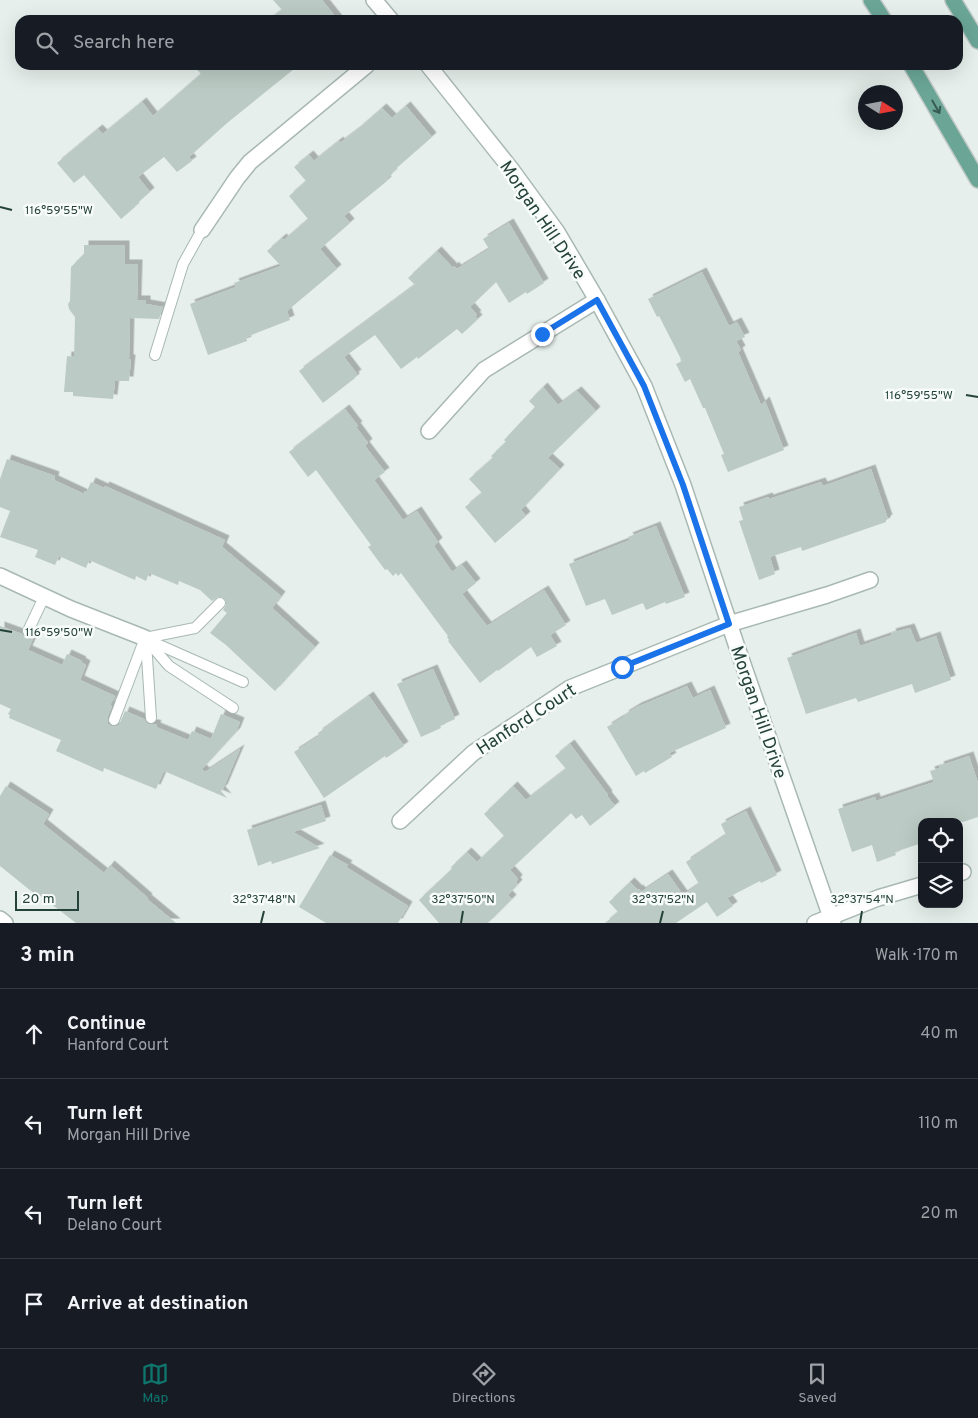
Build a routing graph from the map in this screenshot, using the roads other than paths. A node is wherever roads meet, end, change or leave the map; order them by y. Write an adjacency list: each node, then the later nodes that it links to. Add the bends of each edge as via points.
1 (374, 0): 4 (street)
2 (872, 0): 5 (main road)
3 (953, 0): 6 (main road)
4 (387, 15)
5 (881, 15)
6 (962, 15)
7 (963, 16): 8 (main road)
8 (978, 41)
9 (361, 70): 13 (street, via 250,162)
10 (432, 70): 14 (street, Morgan Hill Drive, via 556,232)
11 (914, 70): 12 (main road, one-way to 12)
12 (978, 180)
13 (202, 230): 15 (lane, via 183,264)
14 (597, 300): 16 (street, via 484,370); 21 (street, Morgan Hill Drive, via 644,386 683,485)
15 (155, 354)
16 (429, 431)
17 (0, 576): 19 (street)
18 (870, 580): 21 (street, Hanford Court)
19 (44, 597): 22 (lane); 23 (street)
20 (220, 603): 23 (lane, via 195,628)
21 (729, 624): 28 (street, Hanford Court, via 570,688 473,753); 31 (street, Morgan Hill Drive)
22 (28, 631)
23 (145, 638): 24 (lane); 25 (lane, via 169,666); 26 (lane); 27 (lane)
24 (243, 682)
25 (233, 708)
26 (151, 718)
27 (114, 720)
28 (400, 821)
29 (918, 886): 31 (street, via 878,898)
30 (0, 919): 32 (street)
31 (832, 920): 33 (street)
32 (5, 923)
33 (815, 923)

